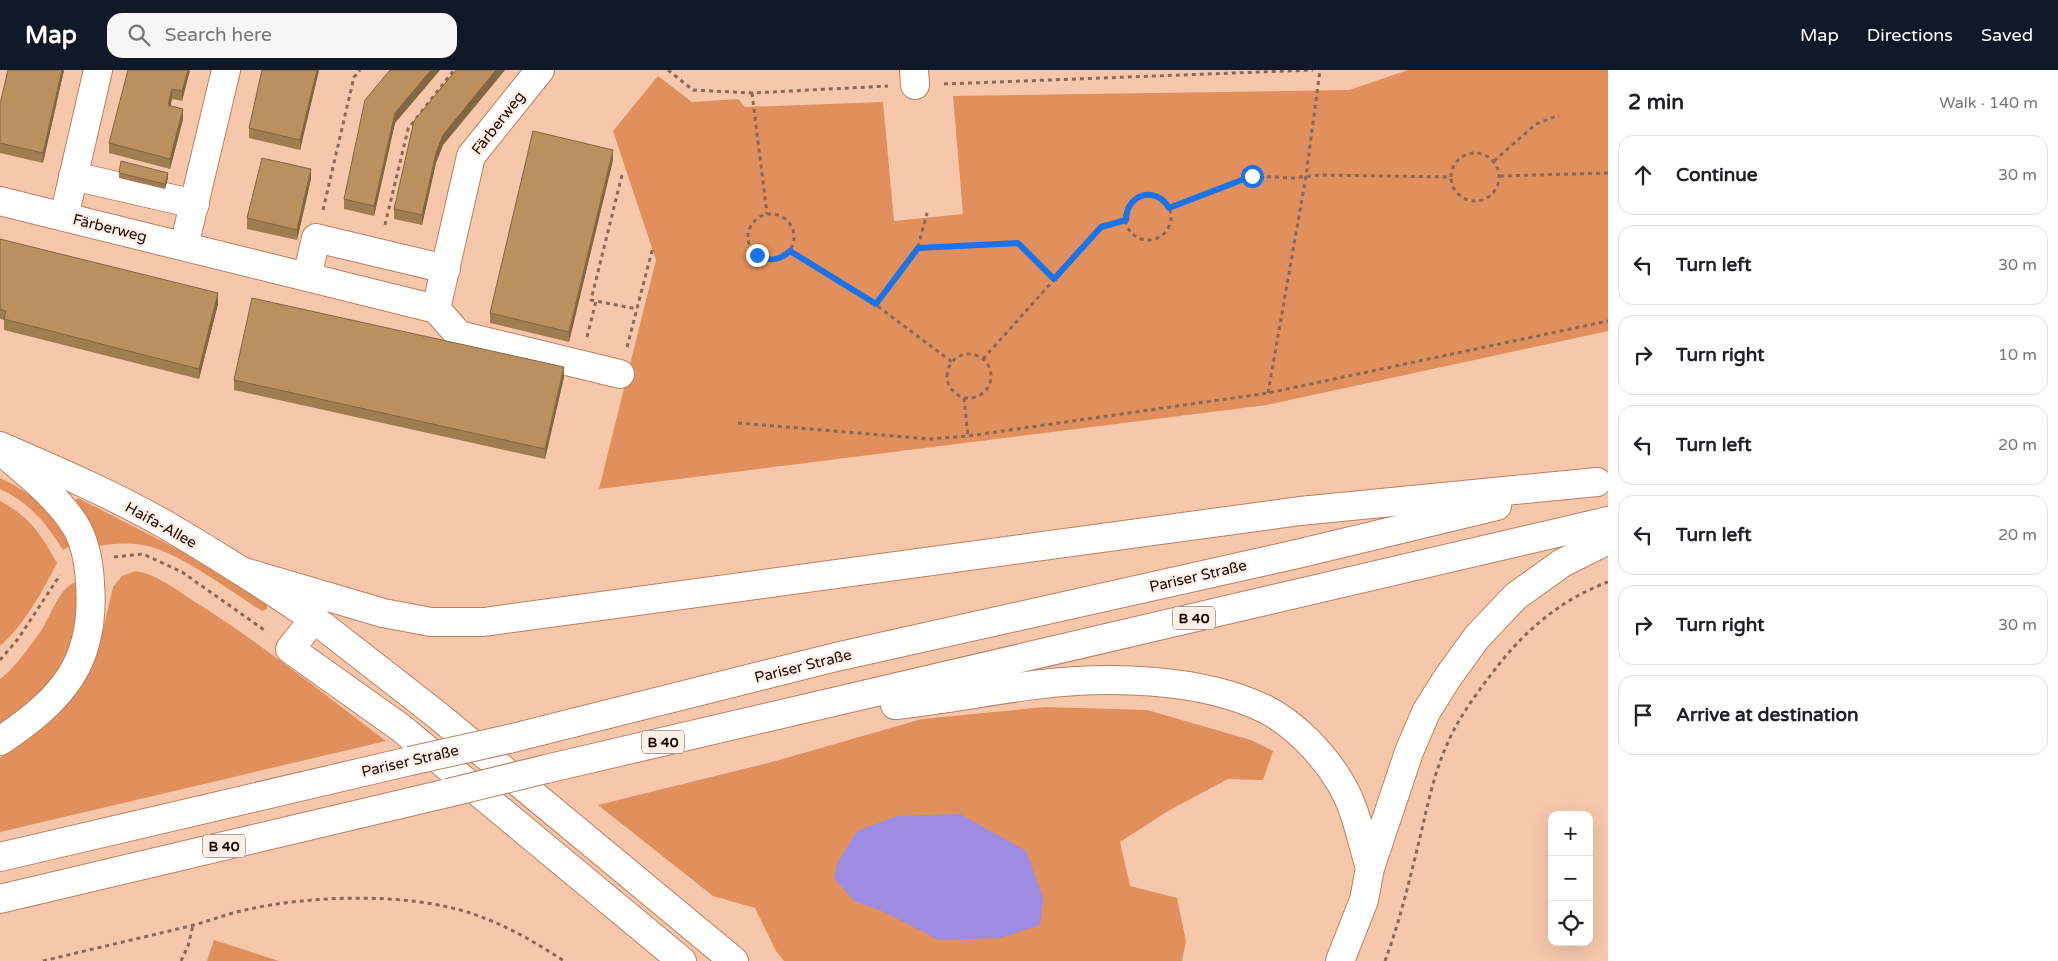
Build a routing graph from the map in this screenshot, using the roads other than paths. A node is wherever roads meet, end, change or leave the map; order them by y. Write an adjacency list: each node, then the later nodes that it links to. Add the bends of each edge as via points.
1 (98, 70): 4 (main road, Färberweg)
2 (226, 70): 6 (main road)
3 (540, 70): 9 (main road, Färberweg, via 471,156)
4 (73, 176): 6 (main road); 7 (main road, Färberweg)
5 (0, 201): 7 (main road, Färberweg)
6 (195, 204): 8 (main road)
7 (64, 216): 8 (main road, Färberweg)
8 (184, 246): 10 (main road, Färberweg)
9 (446, 269): 10 (main road, via 316,238); 11 (main road, Färberweg)
10 (306, 277): 11 (main road, Färberweg)
11 (436, 308): 12 (main road, via 459,335)
12 (620, 374)
13 (0, 446): 18 (main road, Haifa-Allee, via 164,524)
14 (0, 450): 21 (main road, via 43,488 76,527 88,559 90,620 81,659 70,678 22,727)
15 (1603, 481): 18 (main road, via 1300,511 484,622 431,622 382,613); 22 (main road, Pariser Straße, bridge, via 836,658 510,739)
16 (1608, 522): 20 (main road, B 40)
17 (1608, 540): 23 (main road, via 1562,563 1516,596 1477,637 1448,676 1426,712 1412,744)
18 (244, 572): 19 (main road, Haifa-Allee)
19 (314, 619): 25 (main road, via 290,649 401,728); 26 (main road, Haifa-Allee, via 436,714)
20 (781, 715): 23 (main road, via 902,704 1036,685 1094,682 1150,682 1226,695 1265,710 1293,729 1317,752 1340,782 1353,808); 24 (main road, B 40, bridge)
21 (0, 741)
22 (0, 857)
23 (1370, 868): 27 (main road, via 1364,900)
24 (0, 899)
25 (682, 961)
26 (734, 961)
27 (1340, 961)

